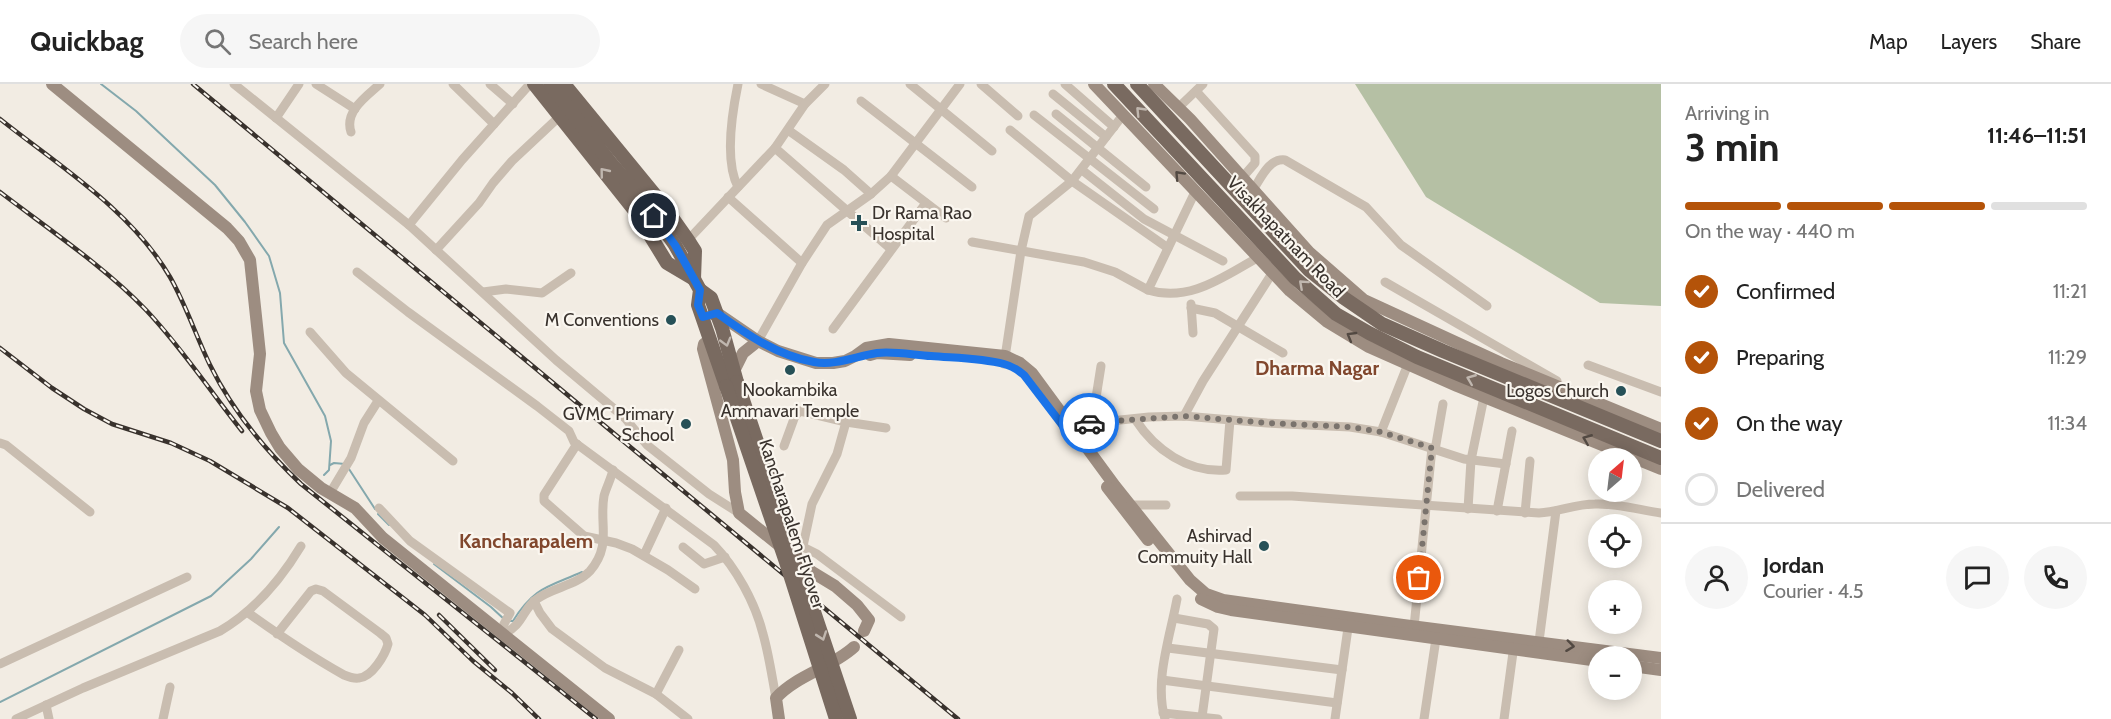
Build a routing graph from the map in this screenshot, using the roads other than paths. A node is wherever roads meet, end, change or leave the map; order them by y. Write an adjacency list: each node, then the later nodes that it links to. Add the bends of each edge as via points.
1 (52, 84): 124 (street, via 227,228 246,250 252,269 259,342 256,390 260,410 280,448)
2 (234, 84): 35 (street)
3 (299, 84): 35 (street)
4 (316, 84): 29 (street)
5 (380, 84): 29 (street)
6 (453, 84): 36 (street)
7 (490, 84): 25 (street)
8 (532, 84): 25 (street); 34 (main road)
9 (550, 84): 77 (main road, via 644,201)
10 (564, 84): 64 (main road)
11 (738, 84): 51 (street, via 731,165)
12 (761, 84): 26 (street)
13 (825, 84): 26 (street)
14 (910, 84): 27 (street)
15 (960, 84): 27 (street)
16 (981, 84): 33 (street)
17 (1065, 84): 37 (street)
18 (1094, 84): 32 (street)
19 (1114, 84): 117 (main road, Visakhapatnam Road, one-way to 19, via 1417,357 1336,314 1295,278)
20 (1137, 84): 112 (main road, via 1310,270 1382,324)
21 (1155, 84): 28 (street)
22 (1199, 87): 28 (street); 49 (street, via 1255,156 1256,163)
23 (1053, 94): 41 (street)
24 (861, 101): 42 (street)
25 (513, 104): 36 (street)
26 (805, 104): 38 (street)
27 (940, 108): 42 (street); 45 (street)
28 (1178, 108): 49 (street)
29 (356, 109): 40 (street, via 349,120)
30 (1056, 114): 44 (street)
31 (1034, 115): 46 (street)
32 (1123, 115): 37 (street); 55 (street, one-way to 32)
33 (1018, 116)
34 (559, 117): 68 (street, via 512,161); 77 (main road, one-way to 34, via 667,262 635,212)
35 (276, 118): 62 (street)
36 (494, 124): 62 (street)
37 (1114, 127): 41 (street)
38 (788, 130): 43 (street); 56 (street)
39 (1010, 130): 50 (street)
40 (351, 132)
41 (1106, 137): 44 (street)
42 (915, 142): 48 (street); 52 (street)
43 (775, 148): 51 (street); 60 (street)
44 (1098, 148): 46 (street); 53 (street)
45 (992, 151)
46 (1090, 159): 47 (street); 59 (street)
47 (1082, 170): 50 (street); 63 (street, via 1144,219)
48 (891, 176): 56 (street); 58 (street)
49 (1242, 178): 54 (street)
50 (1072, 181): 67 (street); 69 (street, via 1029,216)
51 (738, 187): 57 (street)
52 (972, 187)
53 (1146, 187)
54 (1253, 190): 81 (street, via 1273,162 1285,160 1366,207 1401,245); 98 (street, via 1309,252 1364,300)
55 (1195, 192): 63 (street); 70 (street)
56 (871, 194): 60 (street)
57 (728, 197): 64 (street); 72 (street)
58 (926, 203): 61 (street); 66 (street)
59 (1154, 209)
60 (847, 212): 66 (street); 72 (street, via 826,225)
61 (946, 218)
62 (409, 225): 68 (street)
63 (1174, 236): 67 (street); 71 (street)
64 (688, 240): 77 (main road, Kancharapalem Flyover, via 695,251)
65 (972, 242): 69 (street)
66 (891, 249): 86 (street)
67 (1168, 249): 78 (street)
68 (436, 250): 79 (street)
69 (1021, 251): 78 (street, via 1101,267); 92 (street)
70 (1259, 257): 74 (street); 80 (street)
71 (1223, 261)
72 (802, 263): 90 (street)
73 (357, 272): 114 (street, via 545,412 569,431)
74 (1273, 272): 85 (street); 93 (street, one-way to 74, via 1369,347 1326,321)
75 (571, 273): 79 (street, via 542,293 506,289)
76 (1385, 282): 98 (street)
77 (697, 284): 83 (main road, via 711,298); 84 (main road, Kancharapalem Flyover)
78 (1148, 290): 80 (street)
79 (483, 292): 135 (street, via 627,421 647,445 709,495)
80 (1189, 293): 82 (street)
81 (1487, 306)
82 (1191, 308): 85 (street, via 1215,313); 88 (street)
83 (717, 313): 84 (street); 90 (street); 96 (main road, one-way to 96)
84 (703, 317): 89 (main road, Kancharapalem Flyover)
85 (1239, 327): 91 (street); 102 (street)
86 (833, 329)
87 (310, 332): 100 (street, via 340,367)
88 (1193, 333)
89 (709, 341): 96 (main road, Kancharapalem Flyover); 135 (street, via 704,344 704,355 733,460)
90 (758, 341): 92 (street, via 816,363 877,353); 96 (street, via 743,353)
91 (1283, 353)
92 (1005, 360): 107 (street, via 1024,375)
93 (1408, 364): 99 (street); 111 (street)
94 (1588, 365): 97 (street)
95 (1101, 366): 106 (street)
96 (732, 379): 185 (main road, Kancharapalem Flyover, bridge); 186 (main road, Kancharapalem Flyover, one-way to 186, bridge)
97 (1661, 392)
98 (1576, 393): 109 (street)
99 (1484, 397): 118 (street); 122 (street, one-way to 99)
100 (378, 401): 119 (street); 124 (street, via 346,466)
101 (1443, 404): 116 (street)
102 (1184, 416): 103 (street); 104 (street)
103 (1135, 419): 104 (street, via 1161,449 1189,465 1212,471 1226,470); 106 (street)
104 (1230, 420): 111 (street)
105 (846, 422): 108 (street); 115 (street, via 800,411); 141 (street, via 837,454 812,504)
106 (1092, 423): 107 (street)
107 (1067, 425): 126 (street)
108 (886, 428)
109 (1661, 429)
110 (1512, 431): 121 (street)
111 (1381, 432): 116 (street)
112 (1661, 441)
113 (0, 443): 134 (street)
114 (577, 444): 123 (street); 139 (street, via 544,495 544,501 578,532)
115 (784, 446)
116 (1434, 449): 118 (street); 128 (street)
117 (1661, 458)
118 (1471, 460): 121 (street); 131 (street)
119 (453, 461)
120 (1530, 461): 136 (street)
121 (1506, 464): 132 (street)
122 (1661, 469)
123 (616, 472): 130 (street); 139 (street, via 604,497)
124 (325, 491): 154 (street, via 356,508 383,538)
125 (1240, 496): 128 (street)
126 (1125, 505): 127 (street); 152 (street, via 1206,594 1223,600); 153 (street, via 1185,585 1205,602 1218,608)
127 (1166, 505)
128 (1426, 506): 131 (street); 152 (street)
129 (379, 508): 154 (street, via 410,541 510,613)
130 (666, 508): 143 (street); 144 (street)
131 (1468, 509): 132 (street)
132 (1497, 511): 136 (street)
133 (1556, 511): 136 (street); 137 (street, via 1593,504); 161 (street)
134 (90, 512)
135 (739, 513): 138 (street)
136 (1525, 513)
137 (1661, 513)
138 (758, 527): 141 (street); 155 (street, via 857,605 869,620)
139 (602, 540): 143 (street); 148 (street, via 602,552 590,572)
140 (300, 546): 149 (street, via 261,600)
141 (803, 546): 150 (street)
142 (683, 547): 144 (street, via 704,564)
143 (644, 555): 146 (street)
144 (725, 557): 174 (street, via 762,628)
145 (187, 577): 166 (street)
146 (695, 590)
147 (1177, 599): 151 (street)
148 (534, 601): 154 (street, via 514,629); 173 (street, via 552,629 605,668)
149 (247, 612): 156 (street); 176 (street, via 220,631)
150 (902, 617)
151 (1174, 618): 160 (street); 163 (street, via 1212,626)
152 (1414, 627): 157 (street)
153 (1348, 628): 157 (street); 168 (street)
154 (503, 629): 182 (street)
155 (864, 631)
156 (277, 634): 156 (street, via 344,675 359,679 371,671 388,644 380,633 316,589)
157 (1437, 634): 158 (street); 189 (street)
158 (1514, 644): 161 (street); 190 (street)
159 (854, 647): 174 (street)
160 (1168, 648): 163 (street); 170 (street)
161 (1538, 648): 164 (street, one-way to 164); 165 (street)
162 (679, 650): 173 (street)
163 (1211, 654): 168 (street); 171 (street)
164 (1661, 658)
165 (1588, 659)
166 (0, 664)
167 (1642, 667): 169 (street)
168 (1342, 670): 175 (street)
169 (1661, 670)
170 (1162, 680): 171 (street); 177 (street)
171 (1206, 686): 175 (street); 178 (street)
172 (170, 687): 181 (street)
173 (656, 694): 183 (street)
174 (776, 698): 184 (street)
175 (1337, 703): 188 (street)
176 (46, 705): 179 (street); 180 (street)
177 (1164, 716): 178 (street)
178 (1202, 717): 187 (street)
179 (16, 719)
180 (49, 719)
181 (163, 719)
182 (609, 719)
183 (688, 719)
184 (779, 719)
185 (836, 719)
186 (850, 719)
187 (1218, 719)
188 (1335, 719)
189 (1424, 719)
190 (1504, 719)

